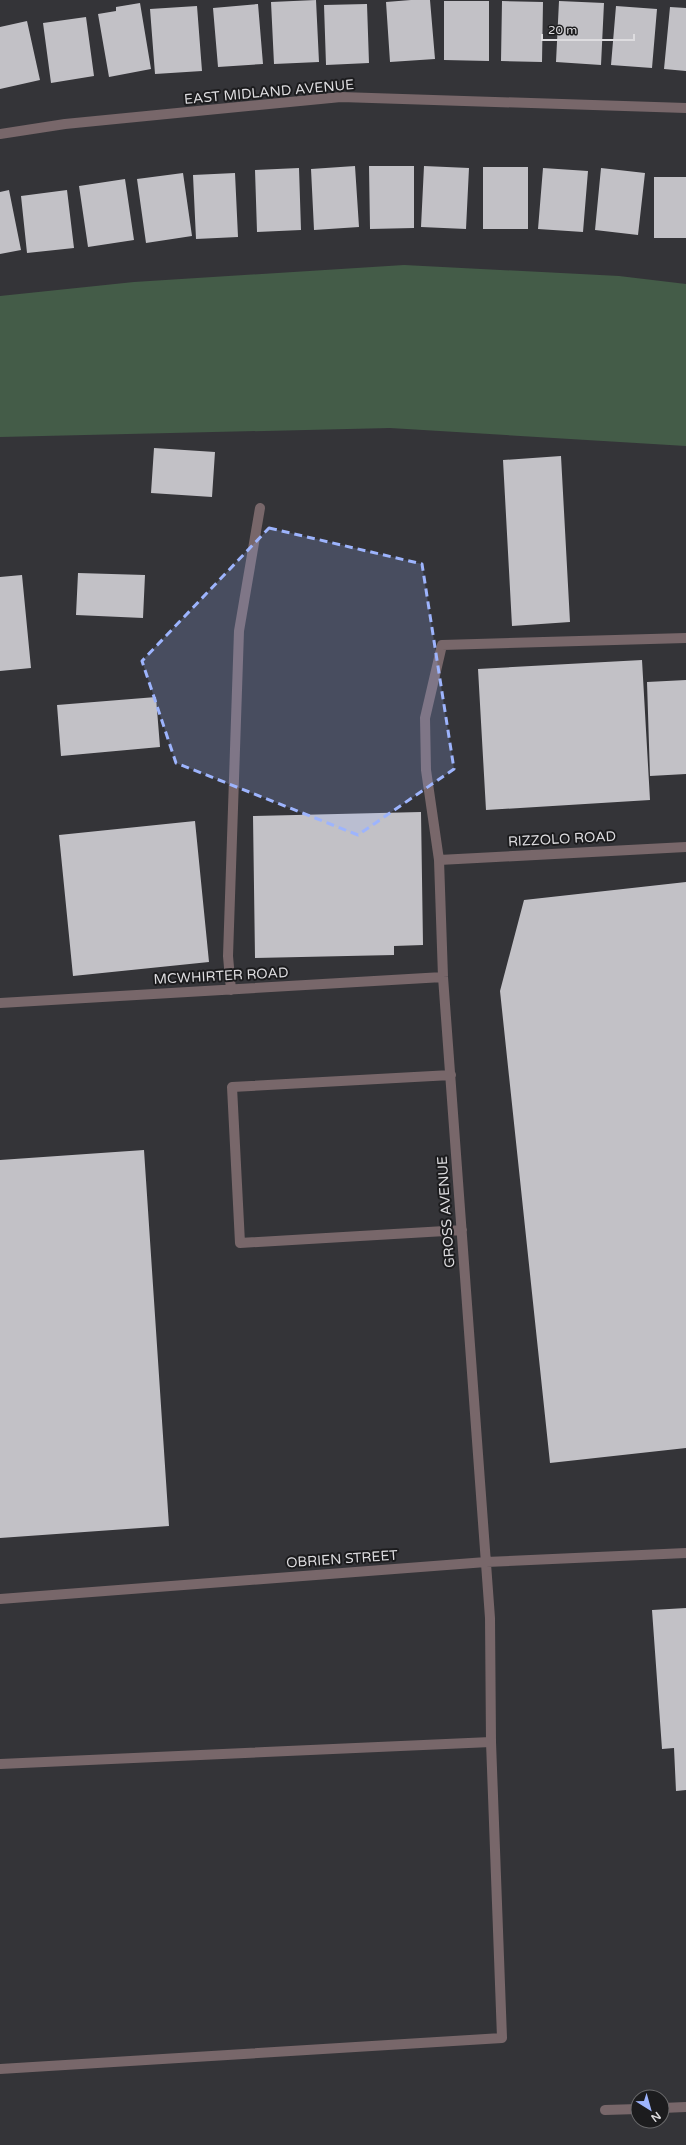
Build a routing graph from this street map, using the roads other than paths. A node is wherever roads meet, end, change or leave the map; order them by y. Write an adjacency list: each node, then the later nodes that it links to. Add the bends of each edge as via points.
1 (686, 108): 2 (street, EAST MIDLAND AVENUE, via 341,97 65,124)
2 (0, 134)
3 (260, 508): 8 (street, via 239,631 228,956)
4 (686, 638): 6 (street, GROSS AVENUE, via 442,645 426,718 426,770)
5 (686, 847): 6 (street, RIZZOLO ROAD)
6 (439, 860): 7 (street, GROSS AVENUE)
7 (443, 977): 8 (street, MCWHIRTER ROAD); 10 (street, GROSS AVENUE)
8 (231, 990): 9 (street, MCWHIRTER ROAD)
9 (0, 1003)
10 (451, 1076): 11 (street, GROSS AVENUE); 11 (street, via 232,1087 240,1243)
11 (462, 1230): 13 (street, GROSS AVENUE)
12 (686, 1553): 13 (street, OBRIEN STREET)
13 (486, 1562): 14 (street, OBRIEN STREET); 15 (street, GROSS AVENUE, via 490,1618)
14 (0, 1598)
15 (492, 1742): 16 (street); 17 (street, GROSS AVENUE, via 502,2038)
16 (0, 1764)
17 (0, 2070)
18 (686, 2107): 19 (street)
19 (670, 2108)
20 (630, 2109): 21 (street)
21 (605, 2110)

